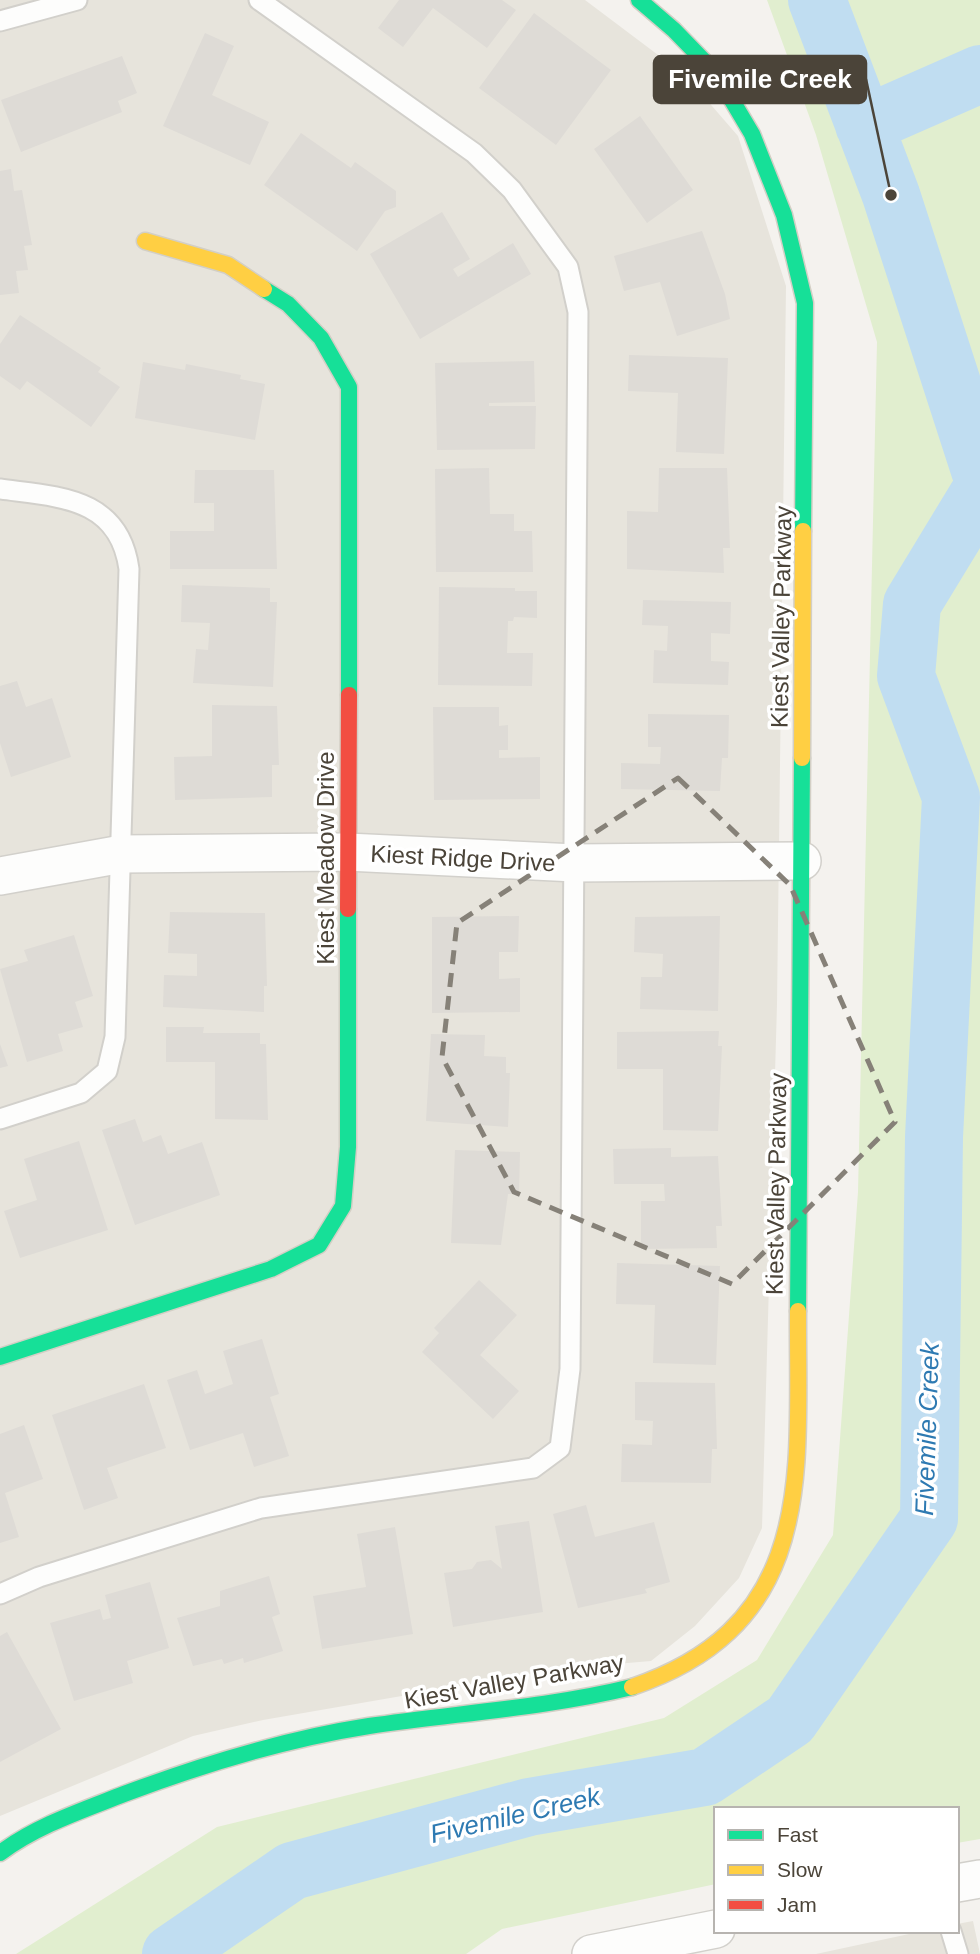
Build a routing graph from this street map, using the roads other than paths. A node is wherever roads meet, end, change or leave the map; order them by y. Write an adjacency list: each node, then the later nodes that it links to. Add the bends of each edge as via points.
1 (77, 0): 4 (lane)
2 (259, 0): 10 (lane, via 474,153 512,190 568,267 578,312)
3 (639, 0): 9 (street, Kiest Valley Parkway, via 700,55 739,110 772,174 793,240 805,303)
4 (0, 21)
5 (145, 241): 7 (street, Kiest Meadow Drive, via 228,265 288,304 321,338 349,387)
6 (0, 488): 8 (lane, via 66,498 102,514 126,547)
7 (347, 852): 8 (street, Kiest Ridge Drive); 10 (street, Kiest Ridge Drive); 13 (street, Kiest Meadow Drive, via 348,1147 343,1206 319,1245 271,1269)
8 (122, 854): 11 (street, Kiest Ridge Drive); 12 (lane, via 116,1037 107,1071 81,1093)
9 (802, 861): 10 (street, Kiest Ridge Drive); 15 (street, Kiest Valley Parkway, via 797,1476 789,1529 775,1569 746,1609 710,1647 666,1674 608,1693 328,1733 276,1745 143,1786 65,1817)
10 (575, 863): 14 (lane, via 570,1369 560,1448 533,1468 261,1508 39,1577)
11 (0, 876)
12 (0, 1119)
13 (0, 1357)
14 (0, 1594)
15 (0, 1853)
16 (980, 1879): 17 (street)
17 (959, 1883)
18 (714, 1929): 20 (street)
19 (952, 1933): 21 (lane)
20 (591, 1954)
21 (958, 1954)

